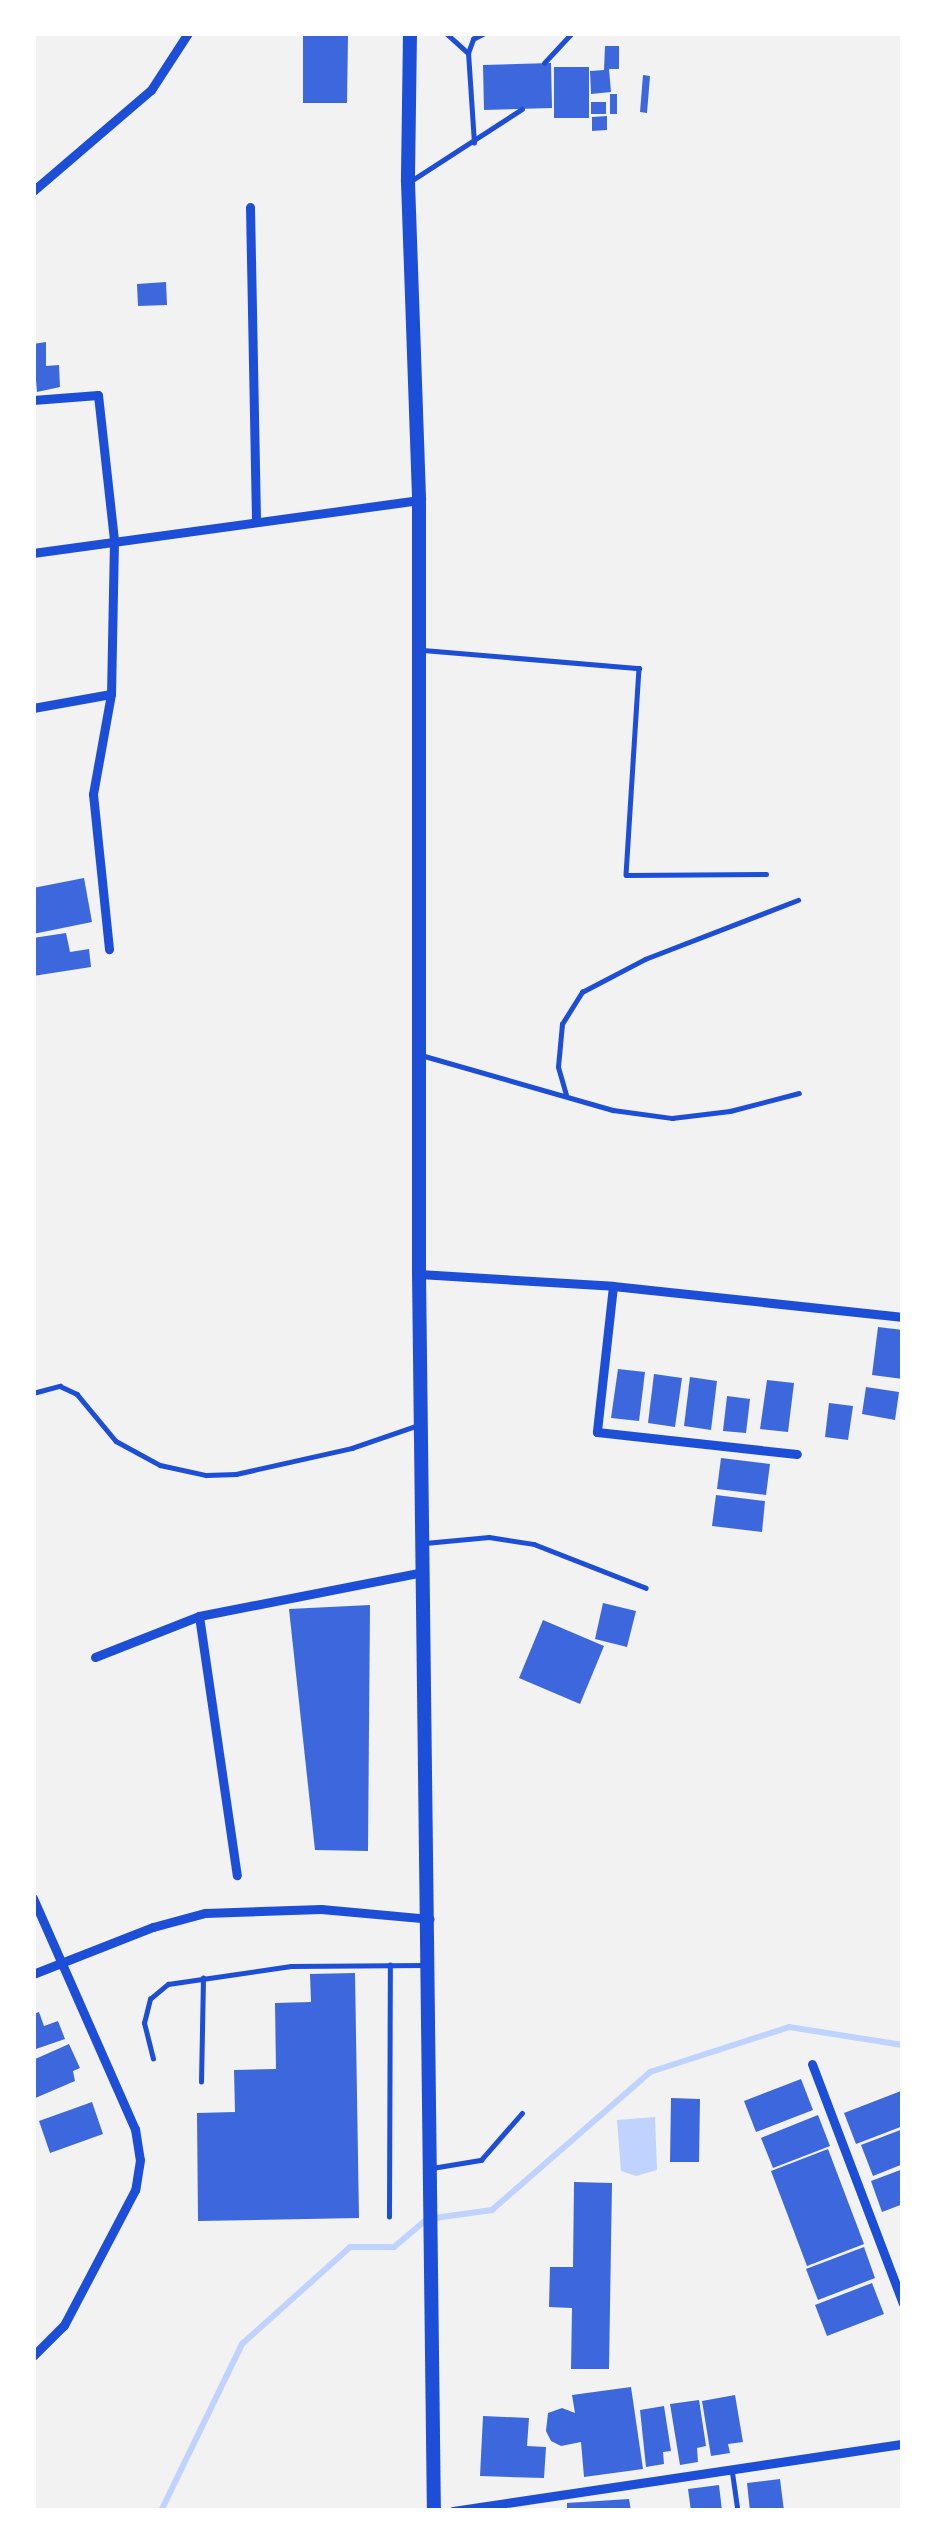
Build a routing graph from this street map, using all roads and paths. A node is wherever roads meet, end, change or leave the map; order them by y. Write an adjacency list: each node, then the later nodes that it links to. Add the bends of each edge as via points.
1 (188, 33): 11 (street, via 151,90)
2 (410, 33): 10 (main road)
3 (446, 33): 6 (lane)
4 (485, 33): 6 (lane)
5 (572, 33): 7 (lane)
6 (468, 53): 9 (lane)
7 (544, 63)
8 (522, 109): 9 (lane)
9 (474, 143): 10 (lane)
10 (408, 182): 14 (main road)
11 (33, 191)
12 (250, 207): 15 (street)
13 (33, 400): 16 (street, via 98,394)
14 (419, 500): 15 (street); 18 (main road)
15 (256, 520): 16 (street)
16 (114, 540): 17 (street); 19 (street)
17 (33, 554)
18 (418, 650): 21 (lane, via 639,668 626,875); 24 (main road)
19 (111, 694): 20 (street); 23 (street, via 93,794)
20 (33, 708)
21 (766, 874)
22 (798, 900): 26 (lane, via 645,958 582,992 562,1024 558,1067)
23 (109, 949)
24 (421, 1055): 26 (lane); 27 (main road)
25 (799, 1093): 26 (lane, via 672,1118)
26 (566, 1095)
27 (419, 1274): 28 (street); 31 (main road)
28 (614, 1286): 29 (street); 32 (street, via 597,1432)
29 (903, 1317)
30 (33, 1394): 31 (lane, via 60,1387 77,1394 116,1441 160,1465 206,1474 352,1448)
31 (422, 1424): 33 (main road)
32 (797, 1454)
33 (424, 1544): 34 (main road); 35 (lane, via 490,1537 534,1544)
34 (424, 1572): 36 (street); 40 (main road)
35 (646, 1588)
36 (199, 1616): 37 (street); 38 (street)
37 (95, 1657)
38 (237, 1875)
39 (33, 1898): 41 (street)
40 (430, 1919): 41 (street, via 321,1909 205,1913); 43 (main road)
41 (61, 1961): 44 (street); 53 (street, via 135,2129 140,2160 135,2191 64,2325)
42 (390, 1965): 43 (lane); 45 (lane); 51 (lane)
43 (430, 1965): 50 (main road)
44 (33, 1975)
45 (202, 1978): 46 (lane, via 168,1984 150,1999 144,2024); 48 (lane)
46 (153, 2059)
47 (812, 2064): 52 (street)
48 (201, 2083)
49 (522, 2113): 50 (lane, via 481,2160)
50 (432, 2173): 56 (main road)
51 (389, 2217)
52 (903, 2303)
53 (33, 2356)
54 (903, 2444): 55 (street)
55 (732, 2469): 57 (street); 58 (lane)
56 (434, 2511)
57 (453, 2511)
58 (738, 2511)

